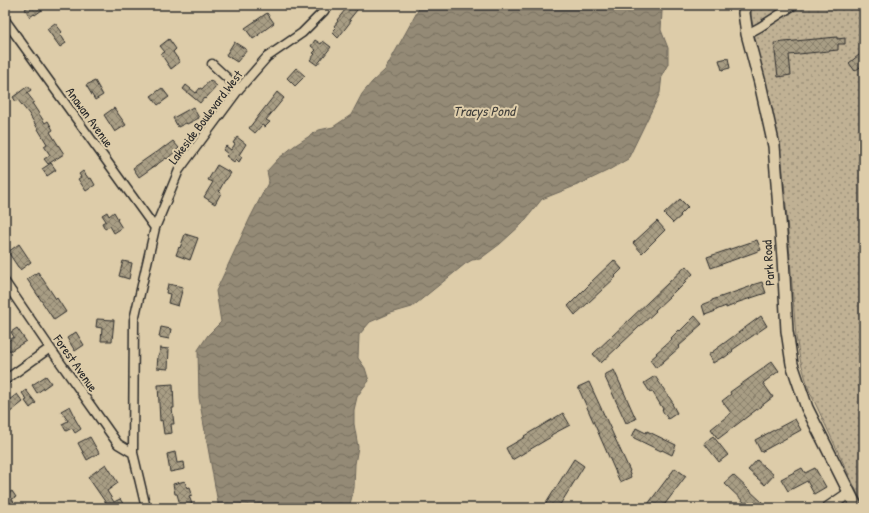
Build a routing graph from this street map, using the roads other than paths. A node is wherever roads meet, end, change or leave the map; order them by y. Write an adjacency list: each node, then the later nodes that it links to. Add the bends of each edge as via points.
1 (327, 5): 7 (street, Lakeside Boulevard West, via 302,33 267,57)
2 (745, 5): 5 (main road, Park Road)
3 (794, 5): 5 (street)
4 (5, 20): 8 (street, Anawan Avenue)
5 (747, 34): 13 (main road, Park Road, via 774,146 787,331 792,364 807,408)
6 (212, 64): 7 (street)
7 (239, 89): 8 (street, Lakeside Boulevard West, via 179,170)
8 (155, 228): 12 (street, Lakeside Boulevard West, via 134,320)
9 (5, 282): 10 (street, Forest Avenue)
10 (50, 348): 11 (street); 12 (street, Forest Avenue, via 118,444)
11 (5, 380)
12 (133, 453): 14 (street, Lakeside Boulevard West)
13 (849, 493): 15 (street); 16 (main road, Park Road)
14 (146, 508)
15 (827, 508)
16 (857, 508)

